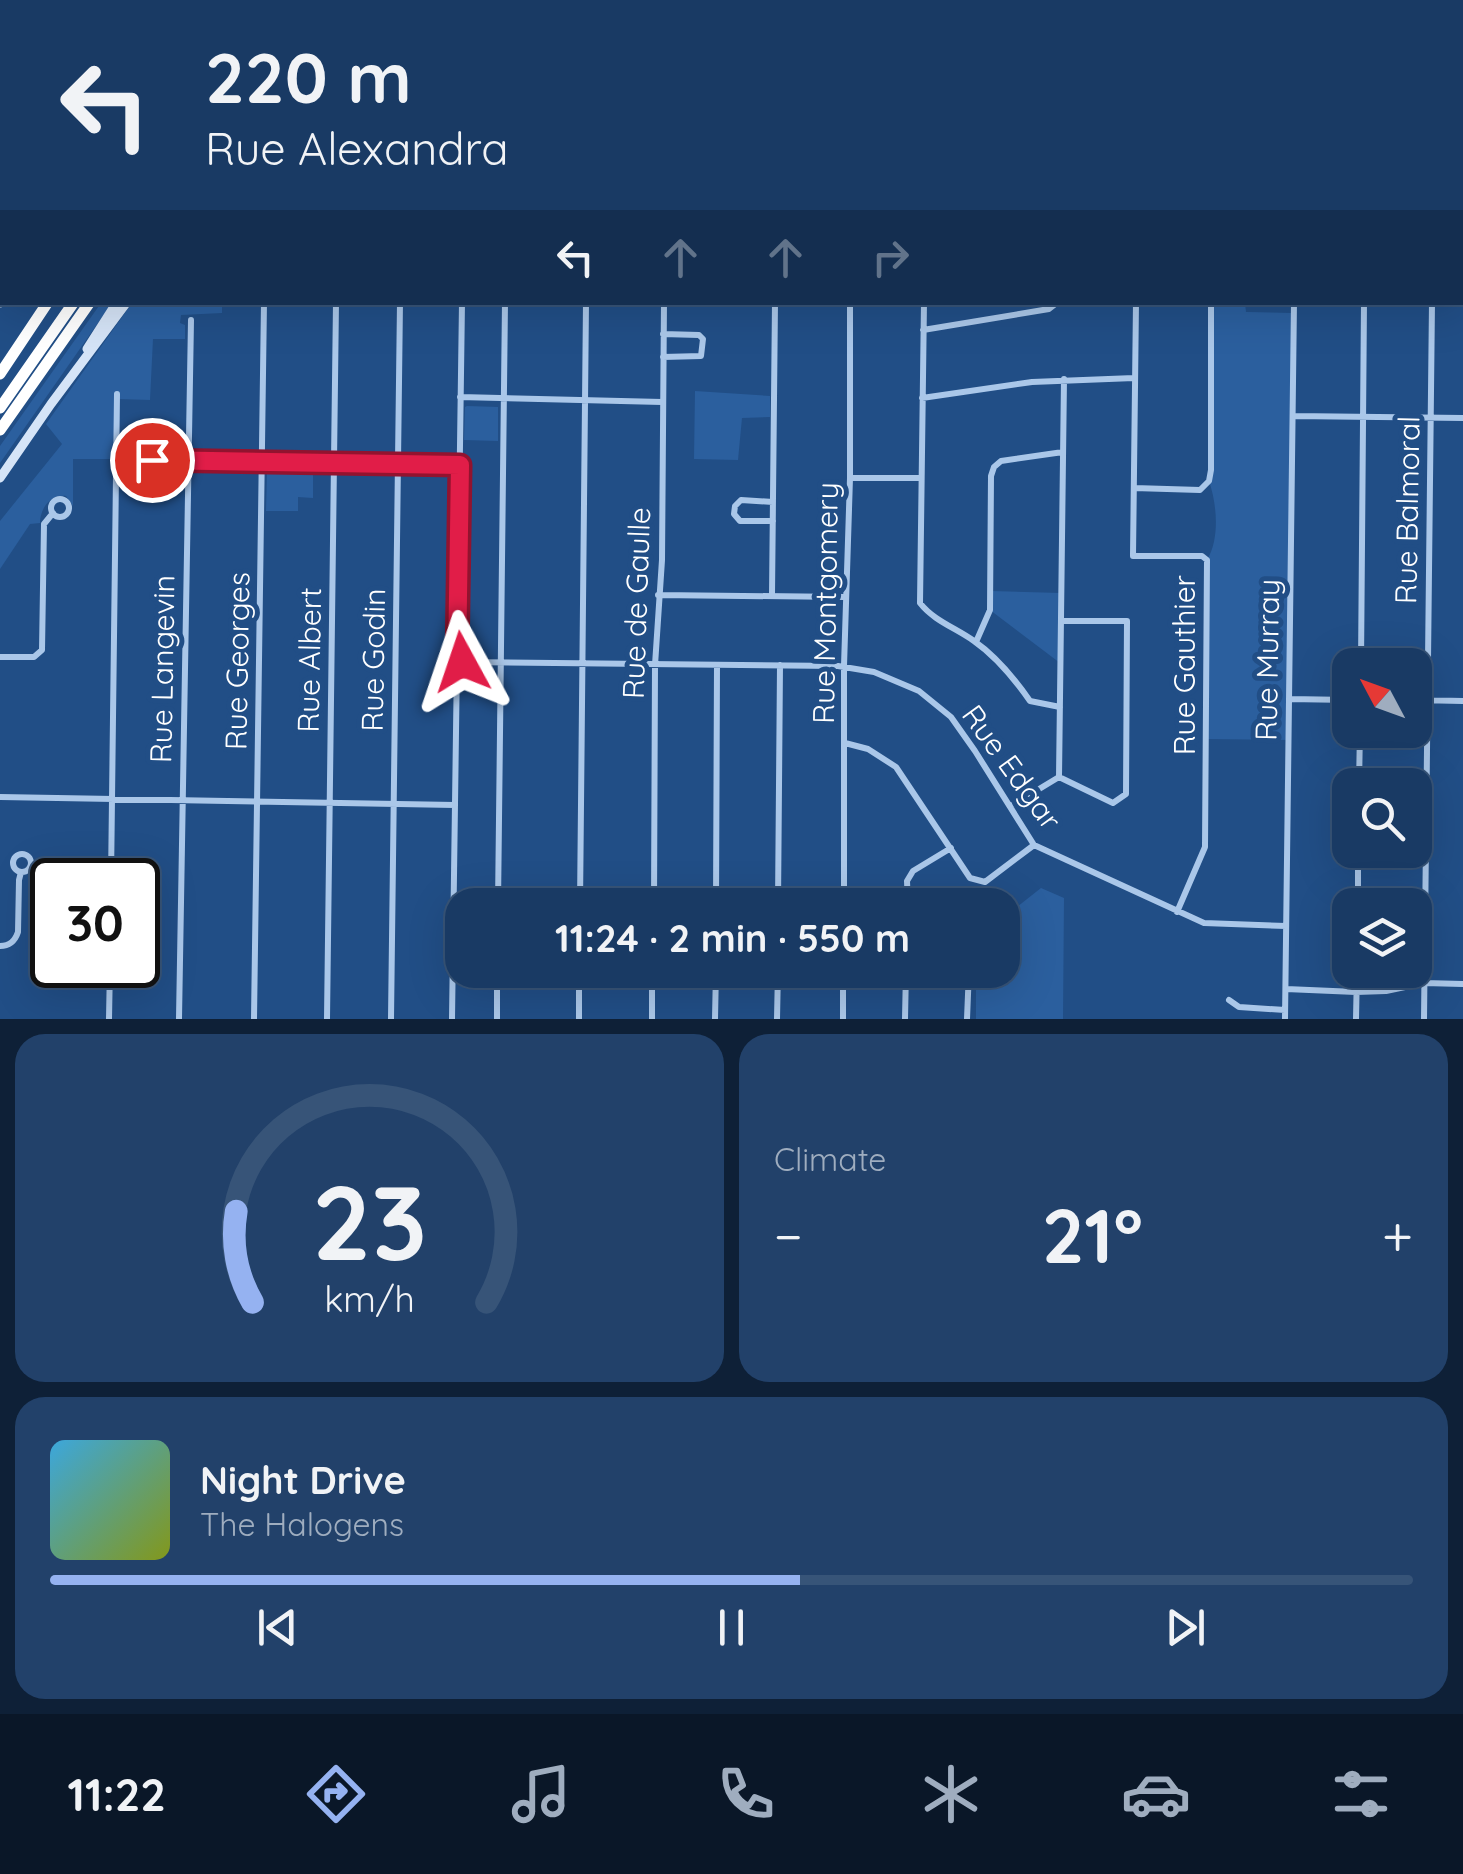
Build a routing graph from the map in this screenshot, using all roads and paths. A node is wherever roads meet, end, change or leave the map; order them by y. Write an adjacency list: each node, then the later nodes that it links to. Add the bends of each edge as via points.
1 (46, 305): 26 (highway)
2 (72, 305): 36 (highway)
3 (88, 305): 41 (highway)
4 (114, 305): 29 (street)
5 (125, 305): 29 (street)
6 (264, 305): 45 (street, Rue Georges)
7 (336, 305): 46 (street, Rue Albert)
8 (400, 305): 47 (street, Rue Godin)
9 (462, 305): 31 (street)
10 (505, 305): 33 (street)
11 (586, 305): 34 (street)
12 (664, 305): 24 (street, Rue de Gaulle)
13 (776, 305): 53 (street)
14 (850, 305): 50 (street, Rue Montgomery)
15 (924, 305): 23 (street)
16 (1054, 305): 23 (street)
17 (1136, 305): 27 (street, Rue Gauthier)
18 (1211, 305): 52 (street, via 1209,481 1200,490)
19 (1294, 305): 37 (street, Rue Murray)
20 (1364, 305): 38 (street)
21 (1432, 305): 39 (street, Rue Balmoral)
22 (191, 320): 44 (street, Rue Langevin)
23 (923, 330): 32 (street)
24 (663, 334): 25 (street, Rue de Gaulle); 25 (street, via 704,338 701,356)
25 (663, 356): 35 (street, Rue de Gaulle)
26 (0, 374)
27 (1135, 378): 28 (street); 52 (street, Rue Gauthier)
28 (1064, 379): 32 (street); 42 (street)
29 (59, 393): 49 (street)
30 (117, 394): 43 (street)
31 (460, 397): 33 (street); 48 (street)
32 (922, 398): 51 (street)
33 (504, 399): 34 (street); 65 (street)
34 (584, 400): 35 (street); 66 (street)
35 (662, 402): 56 (street, Rue de Gaulle)
36 (0, 408)
37 (1292, 416): 38 (street); 71 (street, Rue Murray)
38 (1363, 416): 39 (street); 61 (street)
39 (1430, 417): 40 (street); 62 (street, Rue Balmoral)
40 (1463, 418)
41 (0, 430)
42 (1063, 452): 59 (street); 60 (street, via 994,467 990,610)
43 (116, 459): 44 (street); 81 (street)
44 (188, 461): 45 (street); 80 (street, Rue Langevin)
45 (262, 461): 46 (street); 82 (street, Rue Georges)
46 (334, 463): 47 (street); 83 (street, Rue Albert)
47 (398, 464): 48 (street); 84 (street, Rue Godin)
48 (460, 465): 64 (street)
49 (0, 478)
50 (850, 478): 51 (street); 58 (street, Rue Montgomery)
51 (920, 478): 60 (street, via 920,604)
52 (1134, 488): 100 (street, Rue Gauthier, via 1133,556 1207,560 1205,847)
53 (773, 502): 55 (street); 55 (street, via 741,500 734,514 740,521)
54 (53, 514): 63 (street, via 44,524 42,650 34,657)
55 (773, 521): 57 (street)
56 (658, 595): 57 (street); 67 (street, Rue de Gaulle)
57 (772, 595): 58 (street)
58 (845, 597): 70 (street, Rue Montgomery)
59 (1061, 621): 75 (street); 78 (street, via 1127,621 1126,794 1113,803)
60 (976, 642): 75 (street, via 1030,701)
61 (1360, 648)
62 (1428, 648)
63 (0, 657)
64 (457, 662): 65 (street, Rue Edgar); 85 (street)
65 (499, 663): 66 (street, Rue Edgar); 92 (street)
66 (582, 664): 67 (street, Rue Edgar); 93 (street)
67 (655, 665): 68 (street, Rue Edgar); 94 (street, Rue de Gaulle)
68 (717, 665): 69 (street, Rue Edgar); 95 (street)
69 (780, 665): 70 (street, Rue Edgar); 96 (street)
70 (844, 666): 76 (street, Rue Montgomery); 86 (street, Rue Edgar, via 919,691 951,717)
71 (1289, 699): 72 (street); 101 (street, Rue Murray)
72 (1332, 700)
73 (1432, 700): 74 (street)
74 (1463, 701)
75 (1060, 707): 78 (street)
76 (845, 743): 88 (street, via 896,767); 97 (street, Rue Montgomery)
77 (1426, 748): 99 (street, Rue Balmoral)
78 (1058, 777): 86 (street)
79 (1, 798): 81 (street)
80 (182, 799): 81 (street); 82 (street); 123 (street, Rue Langevin)
81 (112, 800): 89 (street)
82 (258, 800): 83 (street); 124 (street, Rue Georges)
83 (329, 802): 84 (street); 125 (street, Rue Albert)
84 (393, 804): 85 (street); 126 (street, Rue Godin)
85 (455, 805): 91 (street)
86 (1011, 806): 87 (street, Rue Edgar)
87 (1034, 845): 88 (street, via 986,882 970,878); 100 (street, Rue Edgar)
88 (952, 848): 98 (street, via 913,871)
89 (111, 858)
90 (21, 872): 102 (street, via 18,932 10,945)
91 (457, 888)
92 (498, 888)
93 (580, 888)
94 (654, 888)
95 (716, 888)
96 (778, 888)
97 (844, 888)
98 (907, 888)
99 (1425, 888)
100 (1177, 912): 101 (street, Rue Edgar, via 1204,923)
101 (1286, 926): 118 (street, Rue Murray)
102 (0, 946)
103 (1432, 984): 104 (street)
104 (1463, 984)
105 (110, 988): 122 (street)
106 (454, 988): 127 (street)
107 (497, 988): 128 (street)
108 (579, 988): 129 (street)
109 (652, 988): 130 (street)
110 (716, 988): 131 (street)
111 (778, 988): 132 (street)
112 (843, 988): 133 (street)
113 (906, 988): 134 (street)
114 (968, 988): 135 (street)
115 (1356, 988): 119 (street)
116 (1399, 988): 119 (street)
117 (1424, 988): 137 (street, Rue Balmoral)
118 (1286, 989): 119 (street); 121 (street, Rue Murray)
119 (1356, 992): 136 (street)
120 (1229, 1000): 121 (street)
121 (1286, 1014)
122 (109, 1019)
123 (179, 1019)
124 (254, 1019)
125 (326, 1019)
126 (392, 1019)
127 (452, 1019)
128 (496, 1019)
129 (578, 1019)
130 (652, 1019)
131 (715, 1019)
132 (777, 1019)
133 (843, 1019)
134 (905, 1019)
135 (966, 1019)
136 (1356, 1019)
137 (1424, 1019)

